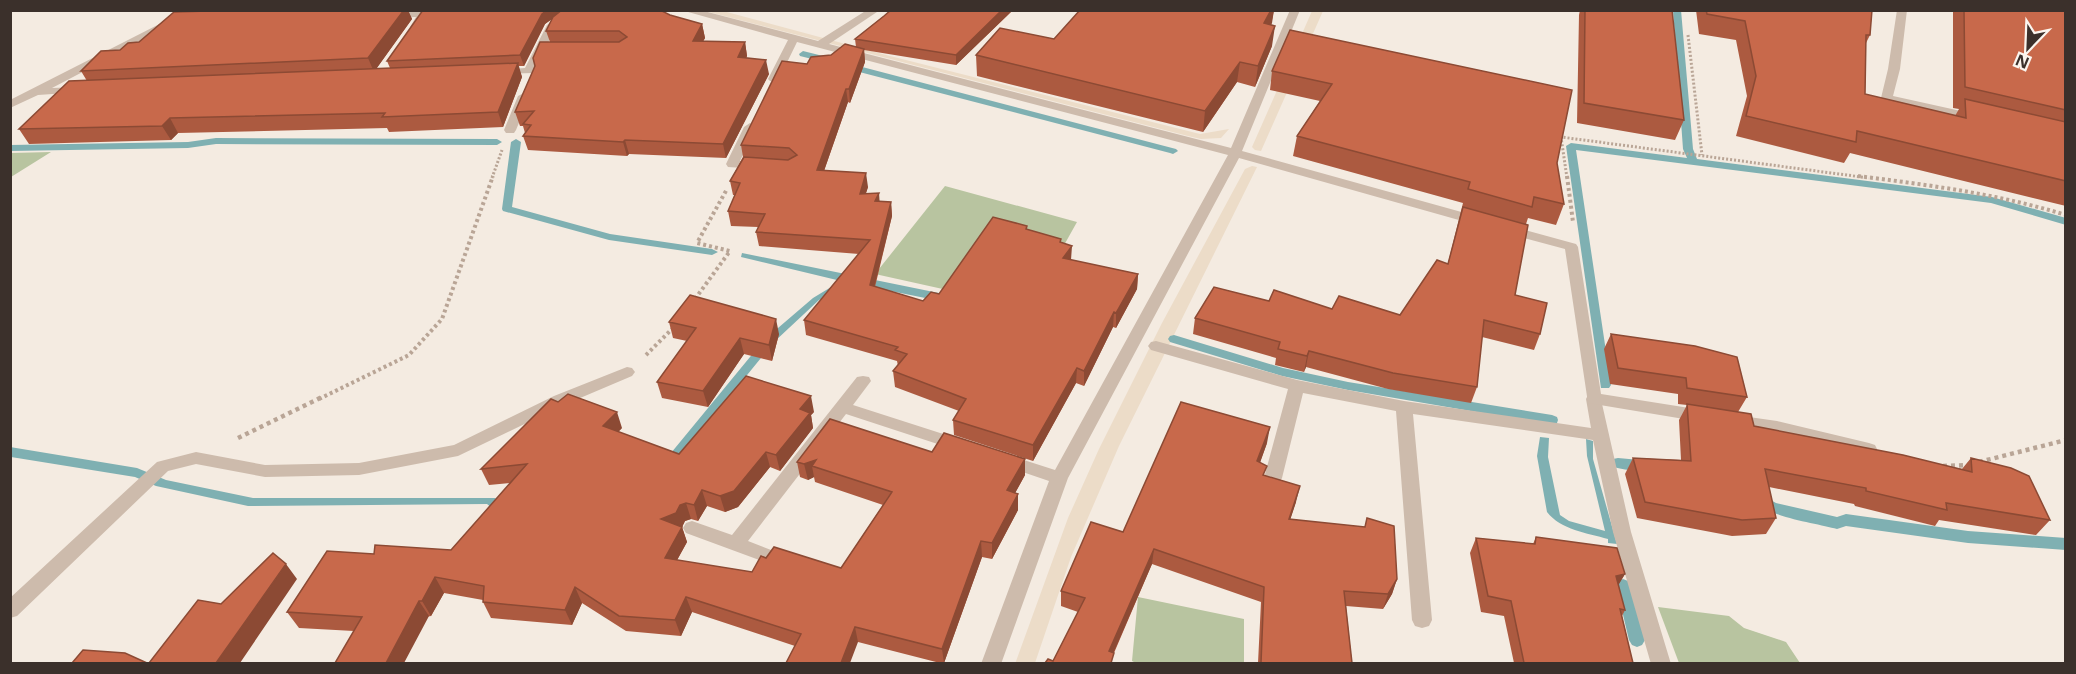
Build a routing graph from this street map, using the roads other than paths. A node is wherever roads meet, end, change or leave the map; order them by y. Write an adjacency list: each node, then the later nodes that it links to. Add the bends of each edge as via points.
1 (576, 10): 12 (street, via 551,27 545,50)
2 (686, 10): 9 (street)
3 (875, 10): 10 (street)
4 (1295, 10): 20 (street)
5 (1902, 10): 18 (street, via 1887,98)
6 (199, 15): 15 (street, via 178,20)
7 (378, 16): 8 (street, via 424,15)
8 (411, 33)
9 (793, 40): 10 (street); 14 (street)
10 (819, 46): 20 (street)
11 (494, 73): 12 (street)
12 (529, 80): 19 (street)
13 (95, 89): 15 (street)
14 (768, 91)
15 (36, 92): 16 (street)
16 (10, 105)
17 (758, 112): 21 (street, via 732,164)
18 (1988, 121)
19 (510, 130)
20 (1235, 153): 26 (street, via 1571,247); 31 (street)
21 (771, 166)
22 (1156, 346): 25 (street)
23 (627, 372): 36 (street, via 458,450 359,469 265,471 196,458 163,466)
24 (862, 381): 27 (street)
25 (1296, 386): 28 (street); 32 (street)
26 (1594, 399): 29 (street); 30 (street, via 1777,427)
27 (842, 407): 31 (street); 34 (street)
28 (1404, 407): 29 (street); 37 (street)
29 (1599, 435): 39 (street, via 1644,612)
30 (1881, 452)
31 (1059, 478): 38 (street)
32 (1273, 478)
33 (692, 528): 34 (street)
34 (735, 544): 35 (street)
35 (765, 555)
36 (10, 610)
37 (1422, 620)
38 (992, 663)
39 (1661, 663)

